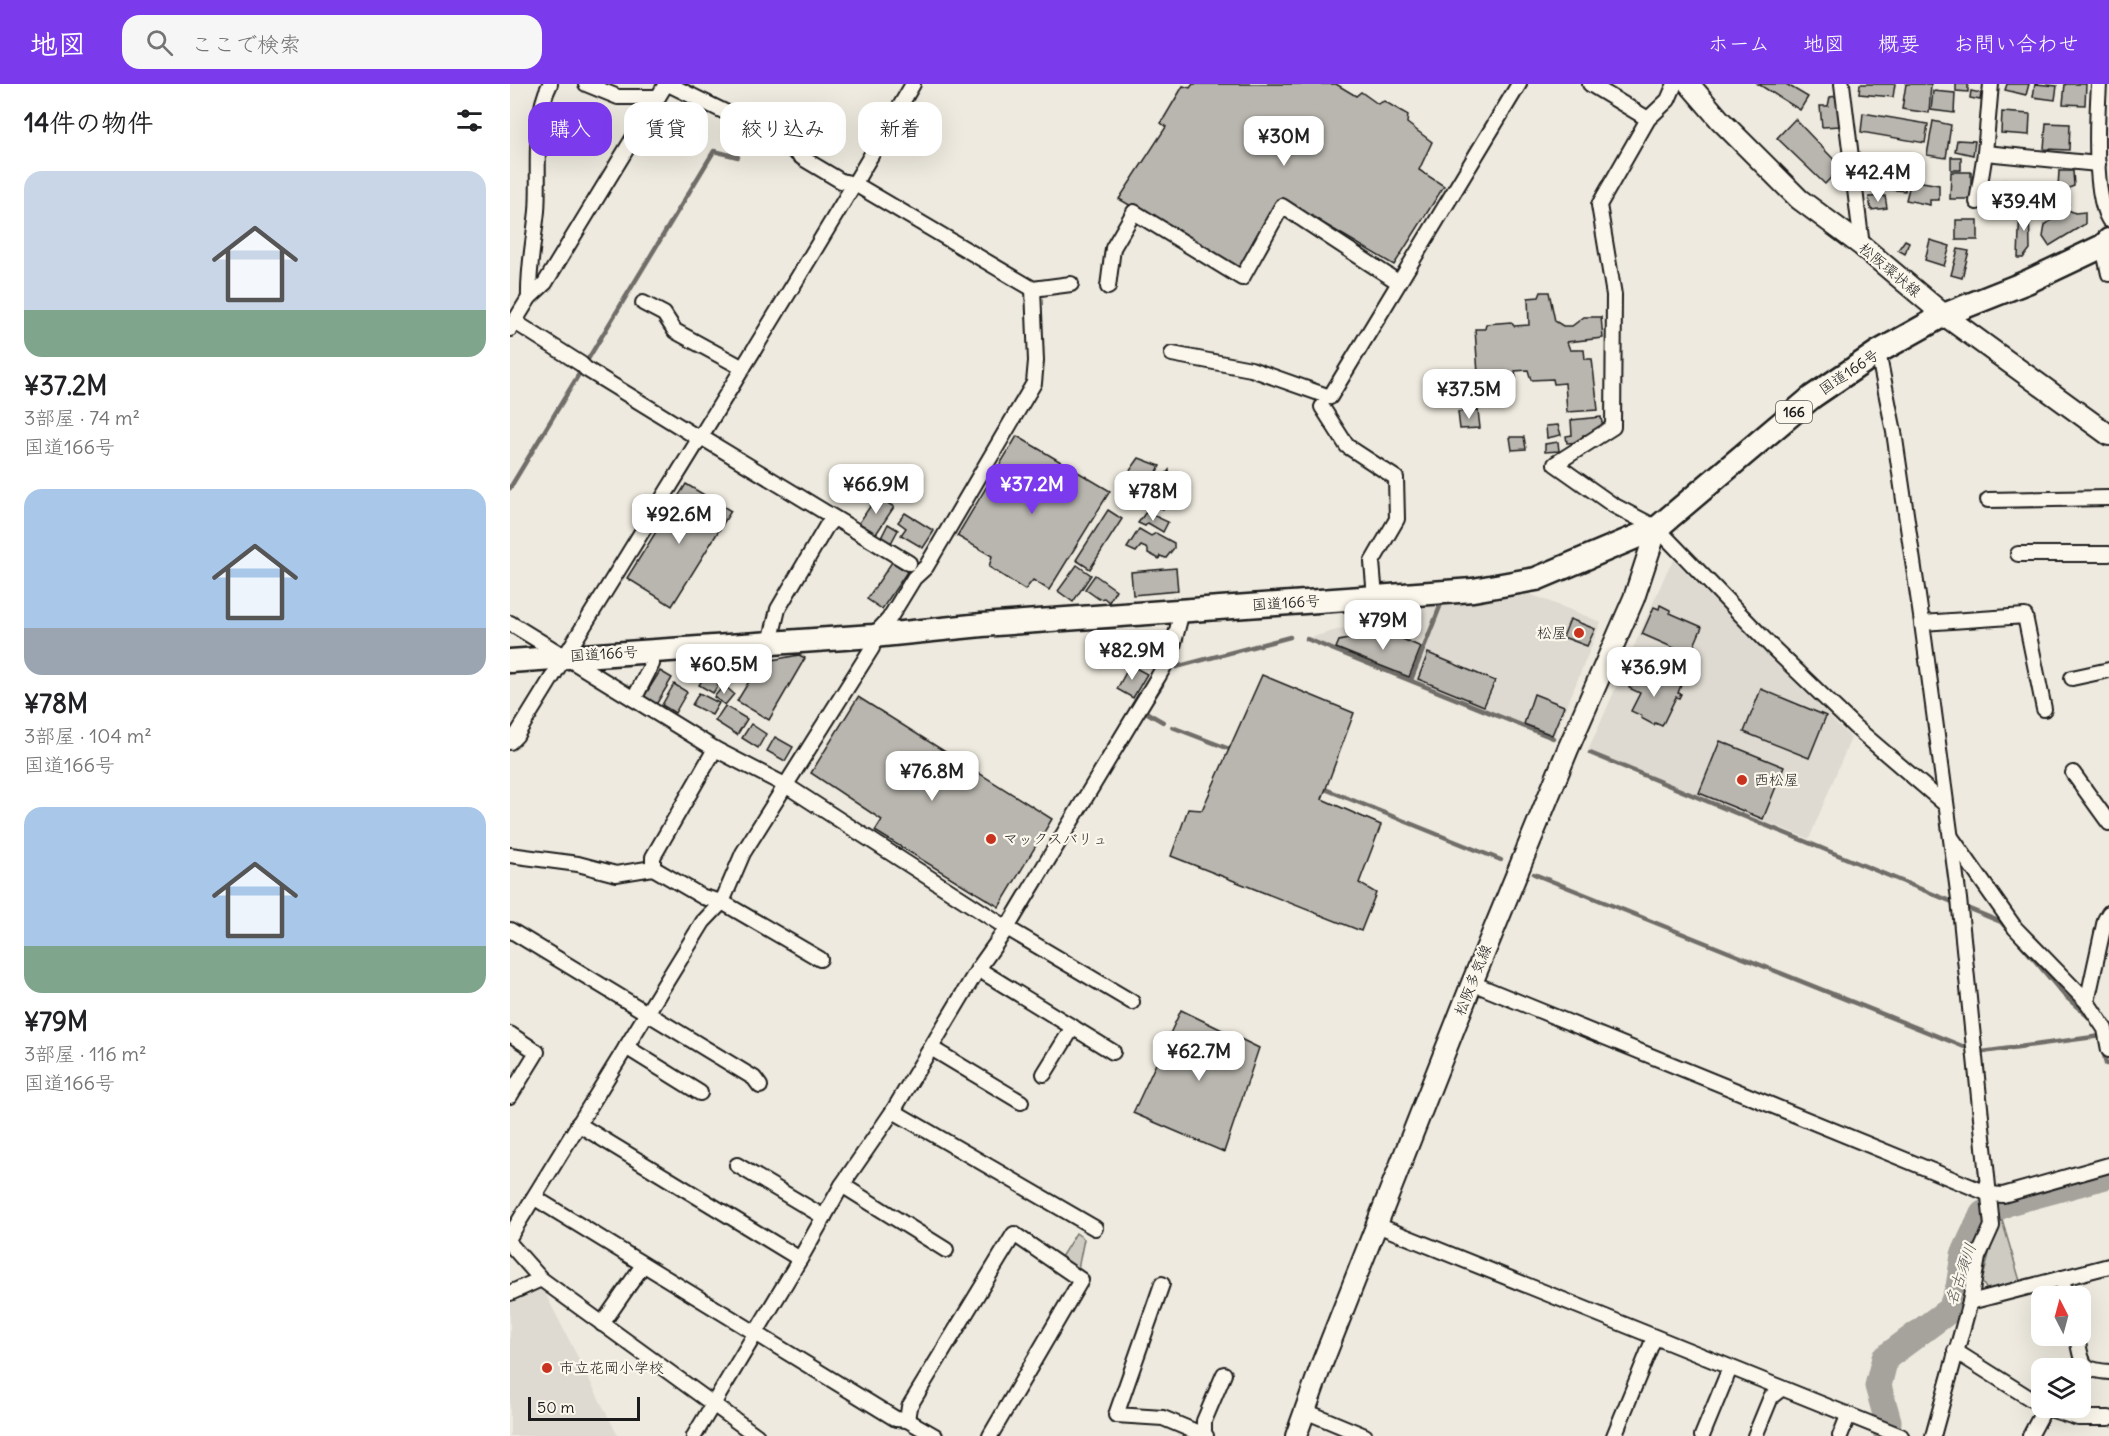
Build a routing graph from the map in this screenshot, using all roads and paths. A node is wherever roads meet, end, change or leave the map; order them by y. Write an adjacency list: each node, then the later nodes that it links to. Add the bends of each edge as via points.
1 (550, 84): 26 (street, via 544,95 538,145)
2 (586, 84): 12 (street, via 618,97)
3 (667, 84): 12 (street); 16 (street, via 774,136 841,181)
4 (913, 84): 16 (street)
5 (1519, 84): 22 (street)
6 (1590, 84): 13 (street)
7 (1676, 84): 13 (street, via 1668,100)
8 (1689, 84): 20 (main road, 松阪環状線, via 1799,199)
9 (1842, 84): 20 (street)
10 (1991, 84): 14 (street)
11 (2098, 84): 15 (street)
12 (658, 97): 26 (street, via 545,283)
13 (1648, 119): 39 (street, via 1599,205 1614,295 1613,427 1555,464 1613,505)
14 (1985, 153): 15 (street); 17 (street)
15 (2098, 164): 18 (street, via 2103,211)
16 (855, 184): 25 (street); 32 (street)
17 (1977, 202)
18 (2109, 220)
19 (2106, 243): 21 (street); 28 (highway, 国道166号 / 166, via 2027,282)
20 (1862, 246): 28 (main road, 松阪環状線)
21 (2109, 273)
22 (1398, 282): 24 (street, via 1282,206 1242,278 1134,212 1113,248); 31 (street, via 1330,397 1251,369)
23 (1071, 284): 25 (street)
24 (1108, 287)
25 (1033, 289): 47 (street, via 1034,383 926,567)
26 (529, 298): 29 (street)
27 (643, 303): 32 (street, via 664,314 675,332)
28 (1944, 315): 30 (highway, 国道166号 / 166); 34 (main road, 松阪環状線)
29 (512, 326): 35 (street)
30 (1878, 352): 39 (highway, 国道166号 / 166, via 1812,397); 46 (street)
31 (1172, 354)
32 (742, 368): 35 (street)
33 (1322, 407): 43 (street, via 1347,446 1396,478 1397,519 1372,562)
34 (2109, 435)
35 (700, 438): 38 (street); 50 (street)
36 (2109, 498): 37 (street)
37 (1988, 500)
38 (834, 518): 42 (street); 48 (street, via 778,609)
39 (1657, 528): 43 (highway, 国道166号 / 166, via 1536,579 1473,590); 60 (street, via 1804,679); 71 (main road, 松阪多気線, via 1634,598)
40 (2018, 554): 41 (street)
41 (2109, 554)
42 (909, 564)
43 (1376, 597): 44 (highway, 国道166号 / 166)
44 (1182, 611): 47 (highway, 国道166号 / 166); 67 (street, via 1171,654)
45 (510, 623): 50 (street)
46 (1922, 623): 55 (street, via 2025,616); 60 (street)
47 (873, 636): 48 (highway, 国道166号 / 166); 59 (street, via 872,648)
48 (770, 643): 49 (highway, 国道166号 / 166)
49 (650, 651): 50 (highway, 国道166号 / 166); 54 (street, via 652,664)
50 (566, 657): 51 (highway, 国道166号 / 166); 54 (street); 56 (street)
51 (510, 661)
52 (2109, 670): 53 (street)
53 (2072, 678)
54 (634, 699): 57 (street)
55 (2044, 709)
56 (510, 742)
57 (715, 749): 59 (street); 64 (street, via 653,857)
58 (2073, 773): 61 (street)
59 (787, 786): 65 (street, via 743,853); 67 (street)
60 (1946, 806): 62 (street)
61 (2107, 817)
62 (1950, 835): 73 (street, via 2015,928); 91 (street)
63 (510, 855): 64 (street, via 578,864 616,874)
64 (653, 868): 65 (street, via 703,897)
65 (722, 902): 69 (street); 74 (street, via 703,922)
66 (2109, 914): 73 (street)
67 (1007, 928): 70 (street); 72 (street)
68 (510, 930): 74 (street)
69 (820, 958)
70 (978, 969): 75 (street); 78 (street)
71 (1472, 983): 91 (street); 94 (main road, 松阪多気線)
72 (1132, 1002)
73 (2087, 1002): 79 (street, via 2105,1029)
74 (646, 1013): 77 (street); 82 (street, via 754,1078)
75 (1072, 1027): 80 (street); 81 (street)
76 (510, 1034): 84 (street, via 537,1052)
77 (626, 1047): 83 (street); 87 (street)
78 (931, 1048): 85 (street); 86 (street)
79 (2109, 1050)
80 (1113, 1052)
81 (1044, 1074)
82 (760, 1086)
83 (700, 1093)
84 (510, 1096)
85 (1021, 1102)
86 (893, 1111): 90 (street); 95 (street)
87 (578, 1124): 92 (street); 99 (street)
88 (738, 1165): 93 (street)
89 (2109, 1165): 91 (street, via 2003,1195)
90 (842, 1185): 93 (street); 98 (street)
91 (1989, 1195): 107 (street, via 1992,1226 1978,1257)
92 (535, 1198): 96 (street); 100 (street)
93 (824, 1217): 99 (street)
94 (1377, 1225): 110 (street); 119 (main road, 松阪多気線)
95 (1095, 1228)
96 (510, 1236)
97 (510, 1244): 102 (street)
98 (946, 1250)
99 (800, 1259): 109 (street)
100 (643, 1265): 108 (street); 109 (street)
101 (2109, 1266): 103 (street)
102 (541, 1278): 106 (street); 108 (street)
103 (2061, 1278): 105 (street); 107 (street)
104 (1162, 1284): 129 (street, via 1116,1415 1163,1418)
105 (2063, 1286)
106 (510, 1293)
107 (1970, 1302): 112 (street)
108 (602, 1324): 118 (street)
109 (755, 1335): 118 (street); 124 (street, via 896,1419)
110 (1654, 1338): 113 (street); 132 (street)
111 (2079, 1346): 114 (street, via 2084,1365 2092,1371)
112 (1956, 1351): 117 (street); 137 (street)
113 (1730, 1368): 116 (street); 133 (street)
114 (2109, 1372)
115 (1224, 1374): 129 (street, via 1204,1421)
116 (1782, 1389): 120 (street); 134 (street, via 1771,1397)
117 (2031, 1399)
118 (712, 1403): 125 (street); 126 (street)
119 (1305, 1411): 130 (main road, 松阪多気線); 131 (street)
120 (1848, 1416): 135 (street); 136 (street)
121 (2038, 1418): 138 (street)
122 (2091, 1418): 123 (street)
123 (2109, 1418)
124 (907, 1420): 127 (street); 128 (street, via 909,1407 1014,1234 1081,1280)
125 (694, 1436)
126 (757, 1436)
127 (935, 1436)
128 (990, 1436)
129 (1205, 1436)
130 (1296, 1436)
131 (1365, 1436)
132 (1614, 1436)
133 (1702, 1436)
134 (1755, 1436)
135 (1840, 1436)
136 (1901, 1436)
137 (1933, 1436)
138 (2030, 1436)

